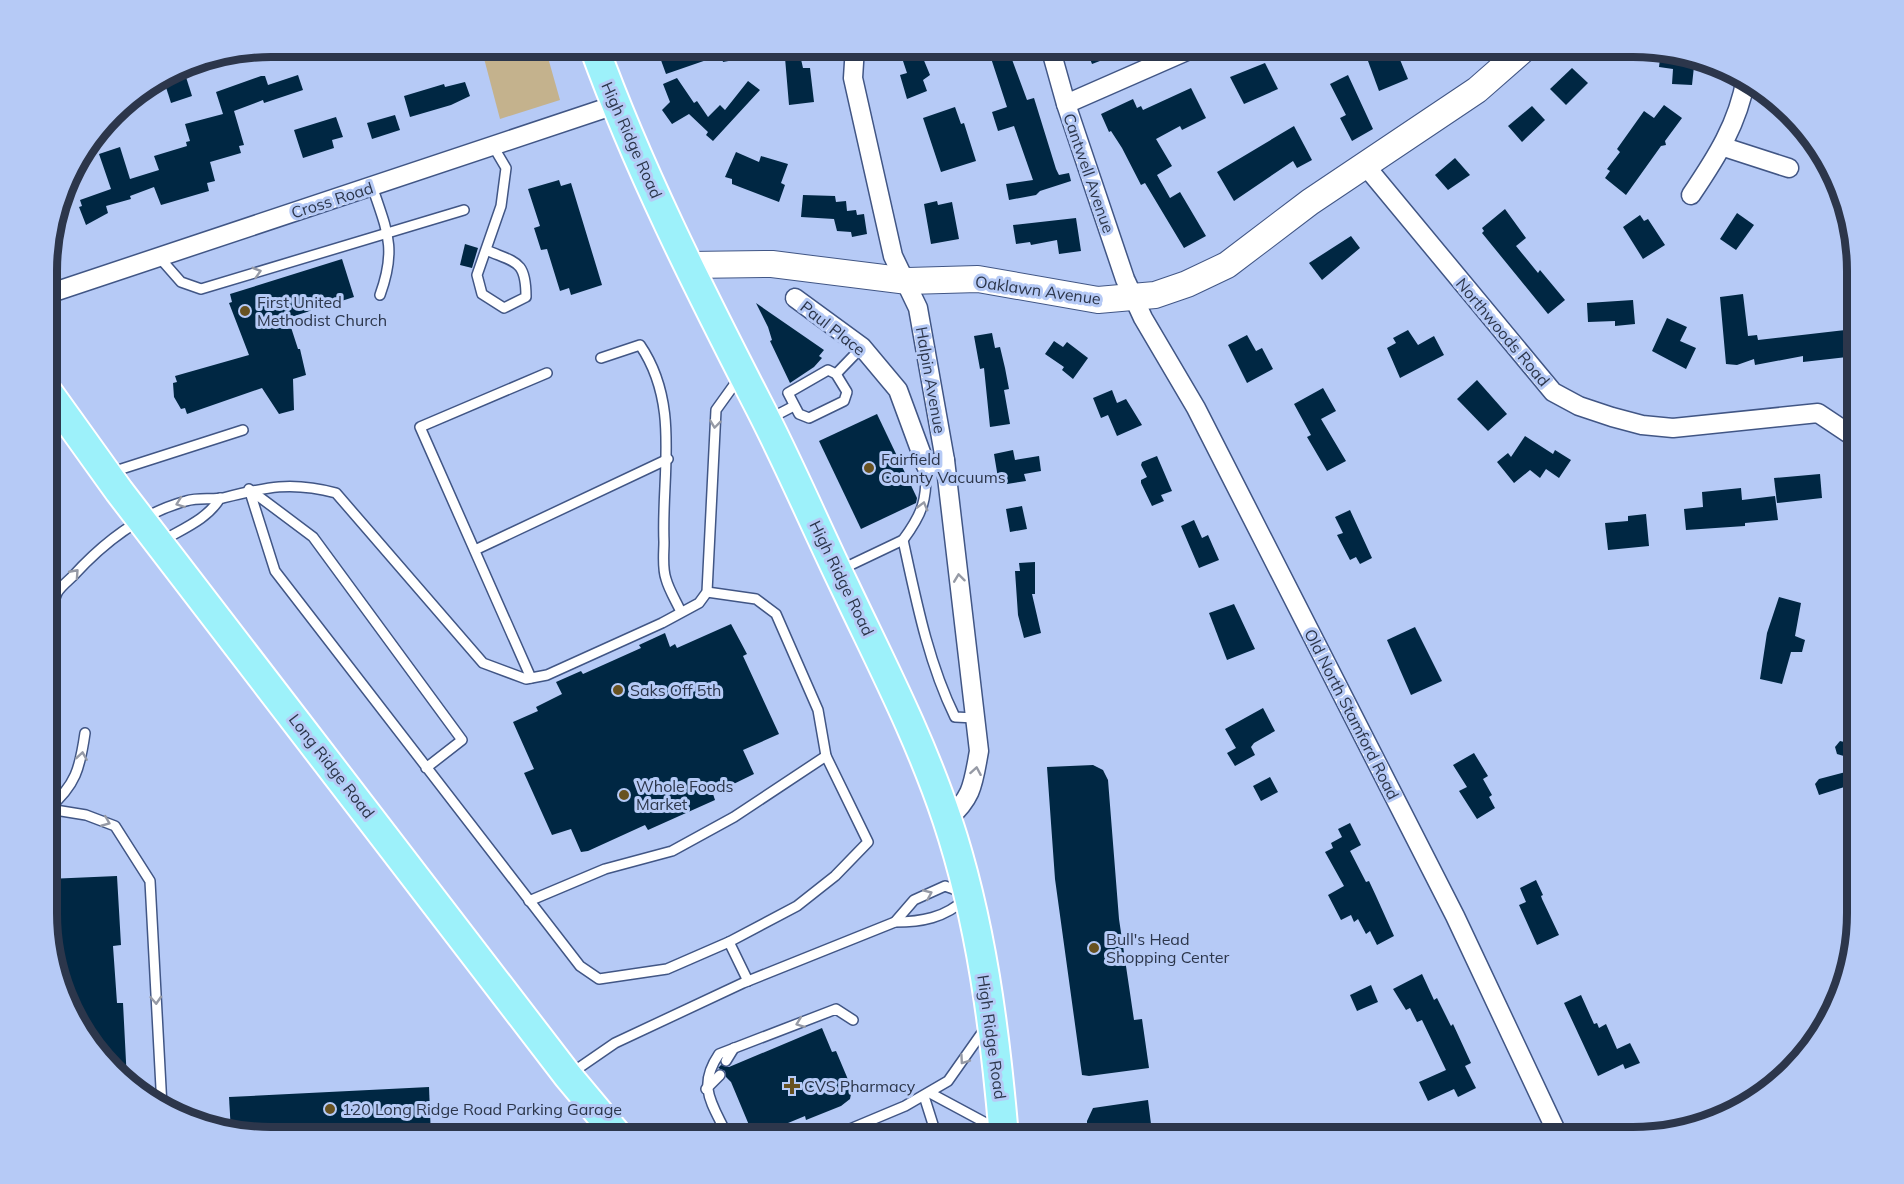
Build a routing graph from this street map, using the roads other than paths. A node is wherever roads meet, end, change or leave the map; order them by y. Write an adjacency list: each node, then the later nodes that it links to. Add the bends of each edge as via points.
1 (598, 57): 8 (main road, High Ridge Road)
2 (854, 57): 20 (street, Halpin Avenue, via 855,89 893,256)
3 (1053, 57): 7 (street, Cantwell Avenue)
4 (1171, 57): 7 (street)
5 (1514, 57): 11 (street, Oaklawn Avenue, via 1477,90)
6 (1743, 88): 10 (street)
7 (1066, 104): 24 (street, Cantwell Avenue)
8 (615, 105): 9 (street, Cross Road); 19 (main road, High Ridge Road)
9 (493, 146): 13 (street, Cross Road); 17 (lane, via 506,168 501,206)
10 (1724, 147): 12 (street); 14 (street)
11 (1364, 164): 24 (street, Oaklawn Avenue, via 1227,265 1172,289); 34 (street, Northwoods Road, via 1553,392 1579,406 1642,425 1673,428 1818,412)
12 (1789, 168)
13 (372, 186): 16 (lane); 18 (street, Cross Road)
14 (1691, 195)
15 (464, 210): 16 (lane)
16 (387, 234): 18 (lane, one-way to 16, via 181,282 201,289); 22 (lane, via 391,259)
17 (486, 250): 17 (lane, via 477,275 483,294 504,308 526,297 526,275 518,264)
18 (159, 257): 21 (street, Cross Road)
19 (689, 266): 20 (street, Oaklawn Avenue, via 772,264); 28 (main road, High Ridge Road)
20 (908, 281): 24 (street, Oaklawn Avenue, via 978,279 1074,298); 36 (street, Halpin Avenue, via 918,308)
21 (57, 291)
22 (380, 295)
23 (795, 298): 25 (street, Paul Place)
24 (1134, 298): 75 (street, Old North Stamford Road, via 1196,408 1445,895)
25 (862, 347): 29 (lane); 37 (street, Paul Place, via 898,390)
26 (601, 358): 35 (lane, via 640,345 649,358 664,400)
27 (547, 373): 44 (lane, via 420,427)
28 (742, 374): 32 (main road, High Ridge Road); 46 (lane, one-way to 46, via 716,410)
29 (836, 374): 31 (lane, via 828,370 788,393); 31 (lane, via 847,392 844,401 809,418 799,414)
30 (57, 405): 38 (main road, Long Ridge Road)
31 (794, 406): 32 (lane)
32 (766, 421): 45 (main road, High Ridge Road)
33 (243, 430): 38 (lane)
34 (1847, 432)
35 (668, 459): 44 (lane); 48 (lane, via 663,514 665,577)
36 (945, 460): 37 (street); 50 (street, Halpin Avenue, one-way to 36)
37 (926, 466): 42 (lane, one-way to 37, via 922,512)
38 (106, 474): 41 (main road, Long Ridge Road)
39 (249, 489): 40 (lane); 49 (lane, via 311,486 336,493 483,663); 53 (lane, via 275,571); 53 (lane, via 313,537 462,740)
40 (220, 498): 41 (lane, one-way to 41, via 187,500); 43 (lane, via 206,515)
41 (141, 518): 43 (main road, Long Ridge Road); 47 (lane, one-way to 41, via 90,556)
42 (903, 540): 45 (lane); 50 (lane, via 919,612 947,701 955,717)
43 (160, 542): 65 (main road, Long Ridge Road)
44 (475, 550): 49 (lane)
45 (837, 571): 56 (main road, High Ridge Road, via 918,741)
46 (707, 592): 48 (lane, via 699,603); 52 (lane, via 756,599 776,614 818,710)
47 (57, 595)
48 (681, 612): 49 (lane, via 548,675)
49 (531, 678)
50 (975, 718): 56 (street, Halpin Avenue, one-way to 50, via 972,789 979,751)
51 (85, 733): 54 (lane, one-way to 51, via 79,771)
52 (826, 756): 58 (lane, via 717,828 672,851 605,869); 60 (lane, via 868,842 835,876 797,906)
53 (426, 768): 58 (lane)
54 (57, 799)
55 (57, 810): 68 (lane, one-way to 68, via 86,815 115,826 150,881)
56 (947, 820): 57 (main road, High Ridge Road)
57 (969, 895): 59 (lane, via 950,912 917,922); 59 (lane, one-way to 57, via 914,900 945,886); 63 (main road, High Ridge Road)
58 (529, 901): 60 (lane, via 580,966 599,979 667,969)
59 (895, 922): 61 (lane)
60 (729, 942): 61 (lane)
61 (748, 981): 65 (lane, via 615,1043)
62 (853, 1020): 66 (lane, one-way to 66, via 836,1009 734,1048 709,1069)
63 (991, 1020): 67 (lane, one-way to 67, via 948,1081); 74 (main road, High Ridge Road)
64 (720, 1075): 66 (lane)
65 (568, 1076): 69 (main road, Long Ridge Road)
66 (706, 1089): 70 (lane)
67 (927, 1095): 71 (lane); 72 (lane); 73 (lane)
68 (161, 1097)
69 (611, 1127)
70 (723, 1127)
71 (854, 1127)
72 (935, 1127)
73 (989, 1127)
74 (1003, 1127)
75 (1554, 1127)

